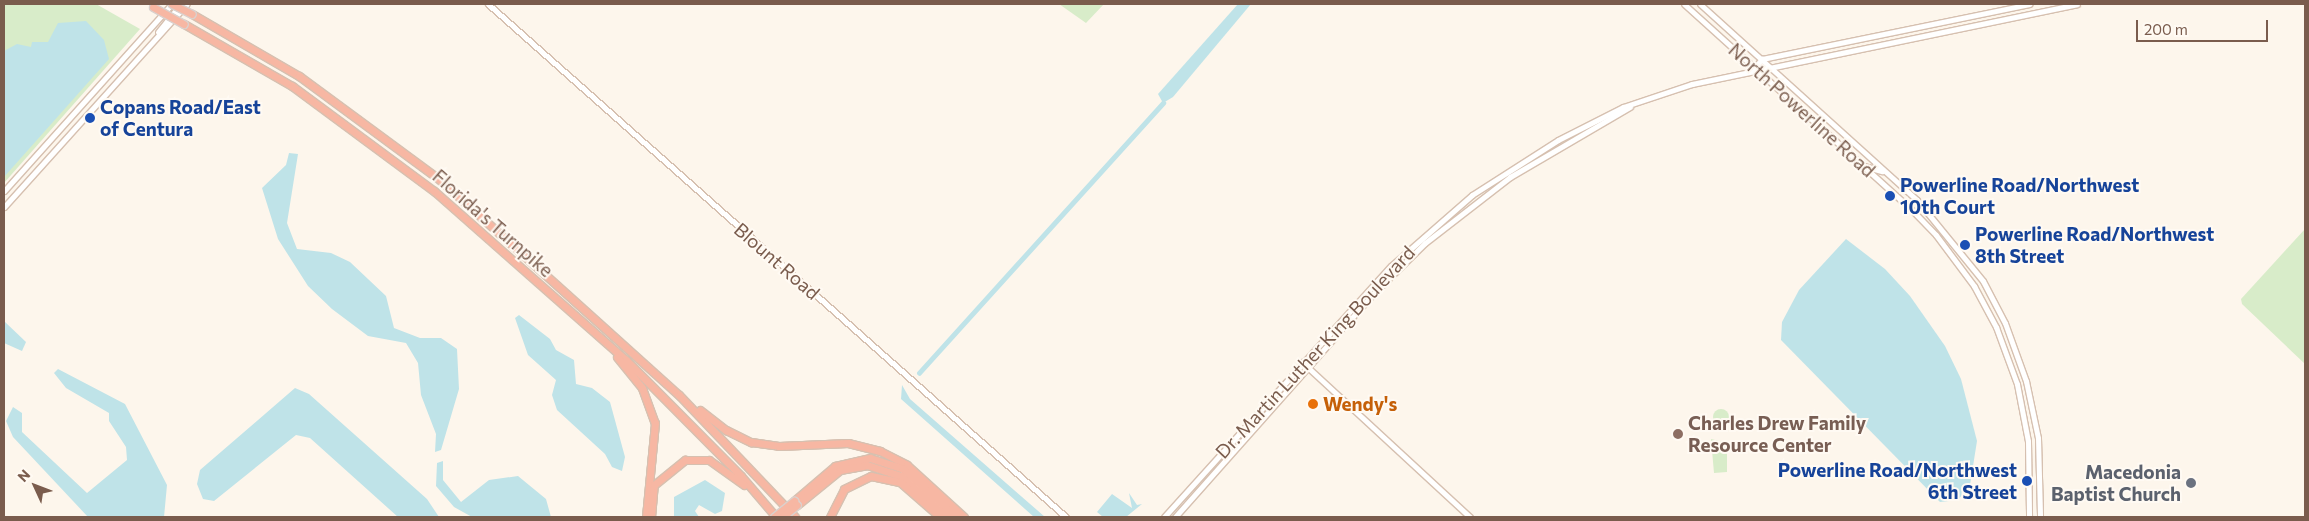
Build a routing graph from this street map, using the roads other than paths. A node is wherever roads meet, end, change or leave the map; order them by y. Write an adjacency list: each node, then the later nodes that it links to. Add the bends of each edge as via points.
1 (172, 4): 15 (main road); 32 (highway, Florida's Turnpike, bridge, via 290,71 382,134 510,241)
2 (181, 4): 10 (main road)
3 (187, 4): 10 (main road)
4 (488, 4): 51 (main road, Blount Road)
5 (1684, 4): 12 (main road, North Powerline Road)
6 (1700, 4): 11 (main road, North Powerline Road)
7 (2029, 4): 11 (main road)
8 (2077, 4): 13 (main road, Dr. Martin Luther King Boulevard)
9 (150, 5): 27 (highway, Florida's Turnpike, bridge, via 284,81 368,139 434,192)
10 (154, 40): 16 (main road)
11 (1762, 58): 12 (main road); 13 (main road, North Powerline Road)
12 (1755, 67): 13 (main road, Dr. Martin Luther King Boulevard); 14 (main road, Dr. Martin Luther King Boulevard); 17 (main road, North Powerline Road)
13 (1772, 68): 18 (main road, North Powerline Road)
14 (1630, 107): 19 (main road, Dr. Martin Luther King Boulevard, via 1580,128); 22 (main road, Dr. Martin Luther King Boulevard, via 1528,166)
15 (69, 118): 16 (main road); 20 (main road)
16 (77, 126): 21 (main road)
17 (1863, 166): 18 (main road); 23 (main road, North Powerline Road, via 1936,235)
18 (1888, 174): 24 (main road, North Powerline Road, via 1943,227)
19 (1493, 180): 22 (main road); 28 (main road, Dr. Martin Luther King Boulevard, via 1420,238)
20 (4, 191)
21 (4, 207)
22 (1465, 210): 29 (main road, Dr. Martin Luther King Boulevard, via 1396,271)
23 (1966, 275): 24 (main road); 25 (main road, North Powerline Road)
24 (1983, 282): 26 (main road, North Powerline Road)
25 (1974, 286): 26 (main road); 30 (main road, North Powerline Road, via 1996,327)
26 (1988, 291): 31 (main road, North Powerline Road, via 2016,348)
27 (605, 344): 39 (highway, Florida's Turnpike, via 677,410); 41 (highway, via 642,388 655,424)
28 (1302, 362): 29 (main road); 35 (main road, Dr. Martin Luther King Boulevard)
29 (1308, 368): 37 (main road, Dr. Martin Luther King Boulevard); 54 (main road)
30 (2017, 384): 31 (main road); 33 (main road, North Powerline Road)
31 (2029, 394): 34 (main road, North Powerline Road)
32 (679, 395): 45 (highway, Florida's Turnpike); 50 (highway, via 726,430 751,442 780,446 848,443 892,456)
33 (2020, 398): 34 (main road); 55 (main road, North Powerline Road, via 2028,441)
34 (2032, 408): 56 (main road, North Powerline Road, via 2040,473)
35 (1228, 446): 36 (main road, Dr. Martin Luther King Boulevard); 37 (main road)
36 (1211, 465): 38 (main road); 52 (main road, Dr. Martin Luther King Boulevard)
37 (1215, 472): 38 (main road, Dr. Martin Luther King Boulevard)
38 (1196, 493): 53 (main road, Dr. Martin Luther King Boulevard)
39 (759, 497): 42 (highway, via 720,465 698,458 684,460 654,485); 43 (highway, Florida's Turnpike)
40 (796, 502): 43 (highway, bridge); 44 (highway, bridge); 48 (highway, via 840,470 867,465 892,470); 49 (highway, via 835,466 870,458 903,469)
41 (646, 517)
42 (651, 517)
43 (775, 517)
44 (782, 517)
45 (794, 517)
46 (830, 517): 47 (highway, via 844,489 871,476 900,482)
47 (940, 517)
48 (947, 517)
49 (956, 517)
50 (964, 517)
51 (1066, 517)
52 (1164, 517)
53 (1175, 517)
54 (1470, 517)
55 (2029, 517)
56 (2040, 517)

